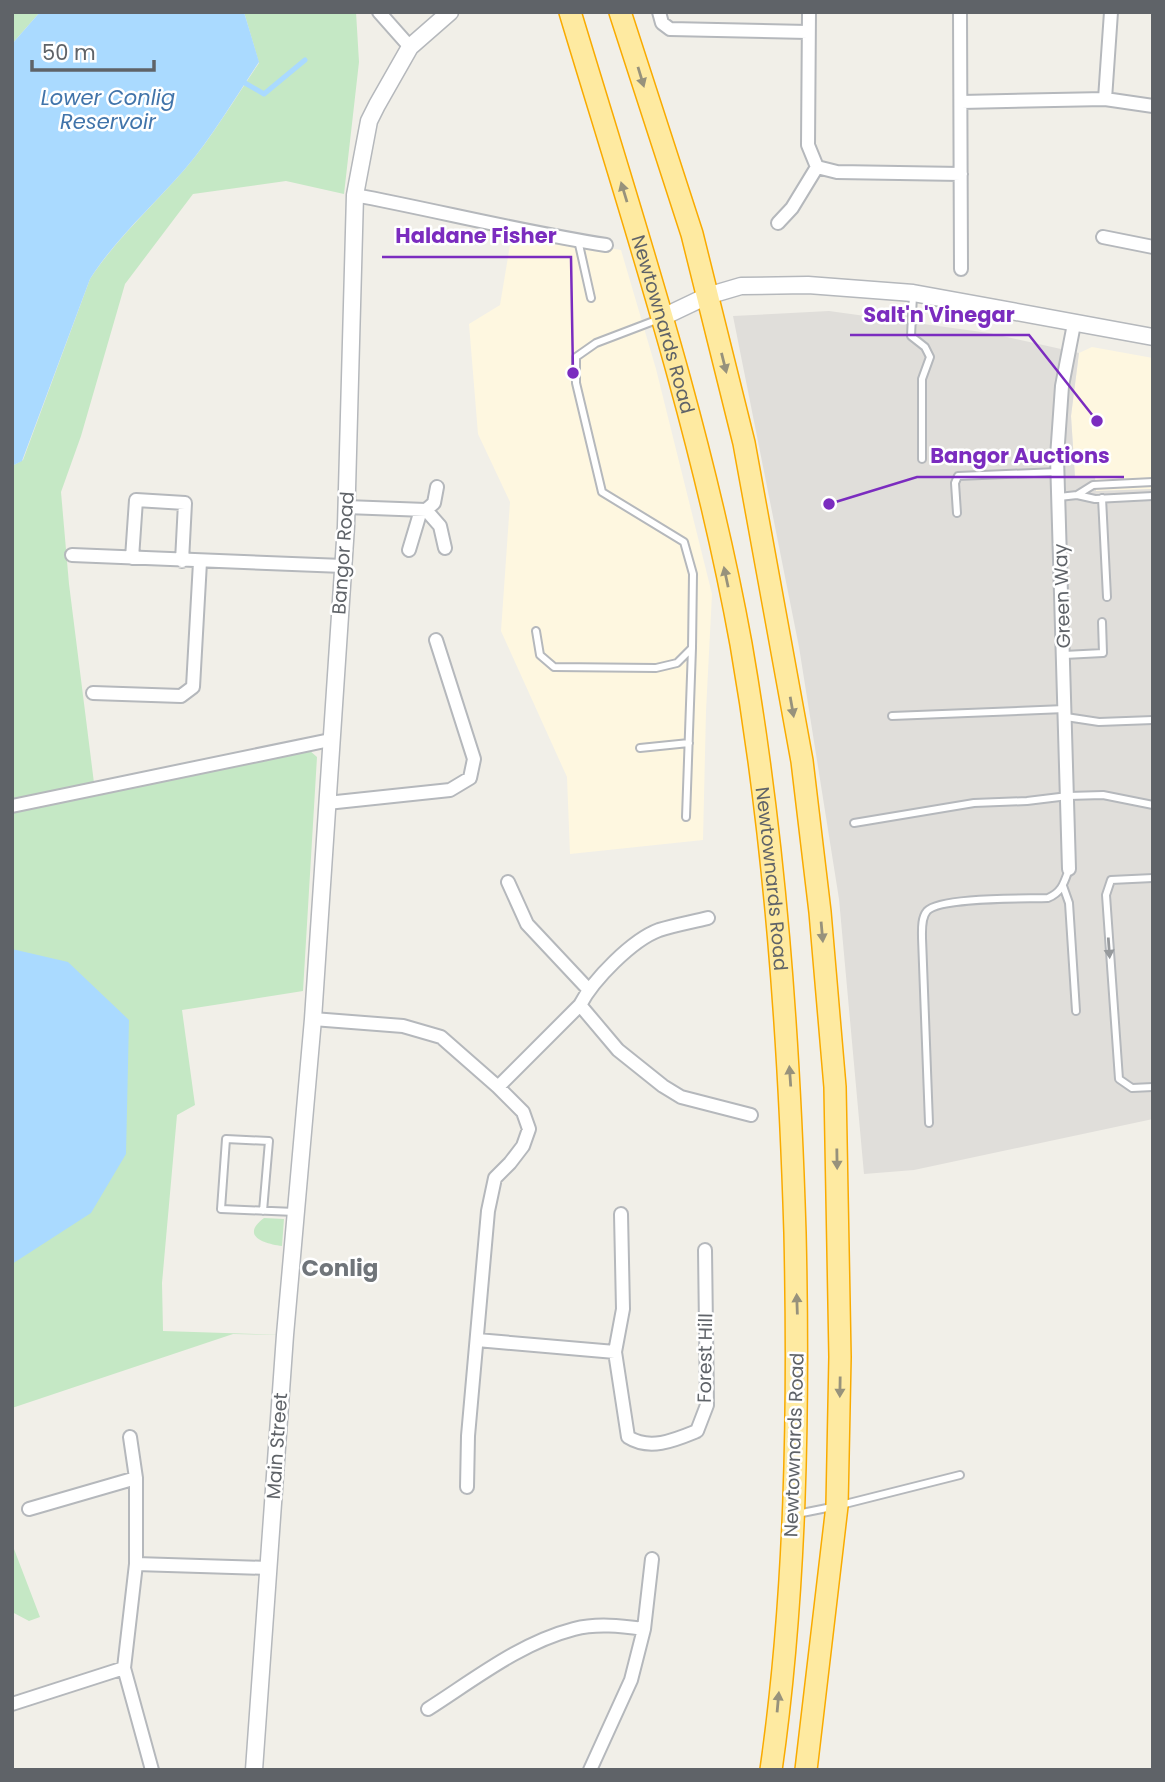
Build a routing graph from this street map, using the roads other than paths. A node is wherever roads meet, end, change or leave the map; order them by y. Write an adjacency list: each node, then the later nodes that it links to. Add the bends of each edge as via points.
1 (379, 12): 10 (street)
2 (450, 12): 10 (street, Bangor Road)
3 (570, 12): 26 (highway, Newtownards Road, one-way to 3)
4 (620, 12): 24 (highway, one-way to 24, via 692,234)
5 (659, 12): 9 (street, via 670,29)
6 (809, 12): 9 (street)
7 (960, 12): 12 (street)
8 (1111, 12): 11 (street)
9 (808, 32): 14 (street, via 808,145)
10 (410, 47): 16 (street, Bangor Road, via 369,121)
11 (1105, 99): 12 (street); 13 (street)
12 (961, 102): 15 (street)
13 (1153, 106)
14 (817, 167): 15 (street, via 837,172); 17 (street)
15 (961, 174): 22 (street)
16 (355, 195): 19 (street); 37 (street, Bangor Road)
17 (778, 223)
18 (1103, 237): 21 (street)
19 (578, 240): 20 (street); 25 (lane)
20 (606, 245)
21 (1153, 247)
22 (961, 269)
23 (913, 293): 24 (street, via 752,285); 27 (street); 29 (lane, via 911,336 930,356 922,379)
24 (707, 296): 26 (street); 90 (highway, one-way to 90, via 747,456 802,761 820,912 835,1087 840,1357)
25 (591, 298)
26 (663, 317): 51 (lane, via 596,343 576,357 576,383 602,492 684,542 693,574); 92 (highway, Newtownards Road, one-way to 26, via 798,1357 791,1092 776,890 741,644)
27 (1074, 324): 28 (street); 30 (street, Green Way, via 1062,386)
28 (1153, 337)
29 (922, 459)
30 (1058, 472): 34 (street, Green Way); 39 (lane, via 958,477)
31 (1153, 482): 33 (lane, via 1093,485)
32 (437, 486): 38 (street, via 434,503)
33 (1077, 495): 34 (lane); 36 (lane)
34 (1059, 496): 52 (street, Green Way)
35 (1153, 496): 36 (lane)
36 (1102, 498): 47 (lane)
37 (346, 508): 38 (street); 46 (street, Bangor Road)
38 (424, 510): 40 (street, via 440,526); 41 (street)
39 (957, 513)
40 (445, 548)
41 (409, 550)
42 (72, 555): 43 (street)
43 (132, 558): 44 (street); 44 (street, via 136,500 185,503)
44 (182, 561): 45 (street)
45 (200, 562): 46 (street); 53 (street, via 193,687 181,696)
46 (343, 566): 57 (street, Bangor Road)
47 (1107, 597)
48 (1102, 622): 52 (lane, via 1103,653)
49 (536, 631): 51 (lane, via 540,654 554,667 656,668 677,663)
50 (436, 640): 61 (street, via 474,759 470,778 450,790)
51 (692, 648): 58 (lane)
52 (1064, 654): 54 (street, Green Way)
53 (93, 693)
54 (1066, 713): 55 (lane); 56 (lane, via 1099,722); 60 (street, Green Way)
55 (892, 716)
56 (1153, 720)
57 (330, 740): 61 (street, Bangor Road); 63 (street)
58 (689, 743): 59 (lane); 64 (lane)
59 (640, 748)
60 (1068, 796): 62 (lane, via 1103,795); 65 (lane, via 974,803); 66 (street, Green Way)
61 (327, 803): 74 (street, Bangor Road)
62 (1153, 805)
63 (12, 806)
64 (686, 817)
65 (854, 823)
66 (1069, 869): 69 (lane)
67 (1153, 878): 76 (lane, one-way to 76, via 1111,880 1106,904 1119,1079 1132,1088)
68 (508, 882): 71 (street, via 527,924)
69 (1063, 886): 73 (lane, via 1069,903); 79 (lane, via 1048,898 973,900 937,905 928,911 922,938)
70 (708, 918): 71 (street, via 658,931 634,945)
71 (588, 989): 72 (street)
72 (580, 1005): 75 (street); 77 (street, via 618,1050 663,1086 681,1097)
73 (1076, 1011)
74 (313, 1019): 75 (street, via 403,1026 440,1037); 78 (street, Bangor Road)
75 (498, 1087): 84 (street, via 523,1112 529,1129 523,1146 495,1178)
76 (1153, 1087)
77 (751, 1115)
78 (304, 1122): 81 (street, Main Street)
79 (929, 1123)
80 (263, 1211): 80 (lane, via 221,1209 226,1139 269,1141); 81 (lane)
81 (297, 1212): 95 (street, Main Street)
82 (621, 1214): 85 (street, Forest Hill, via 623,1309)
83 (705, 1250): 85 (street, Forest Hill, via 707,1405 697,1431 653,1444 628,1437)
84 (477, 1340): 85 (street); 89 (street)
85 (614, 1352)
86 (130, 1437): 88 (street)
87 (960, 1475): 90 (lane)
88 (135, 1478): 91 (street); 94 (street)
89 (467, 1487)
90 (837, 1506): 92 (lane); 104 (highway)
91 (29, 1509)
92 (792, 1515): 103 (highway, Newtownards Road, one-way to 92)
93 (652, 1559): 96 (street)
94 (136, 1564): 95 (street); 97 (street)
95 (268, 1568): 101 (street, Main Street)
96 (644, 1629): 99 (street, via 611,1625 576,1628 522,1648); 102 (street, via 631,1680)
97 (124, 1668): 98 (street); 100 (street)
98 (12, 1704)
99 (428, 1709)
100 (152, 1770)
101 (254, 1770)
102 (590, 1770)
103 (771, 1770)
104 (806, 1770)

